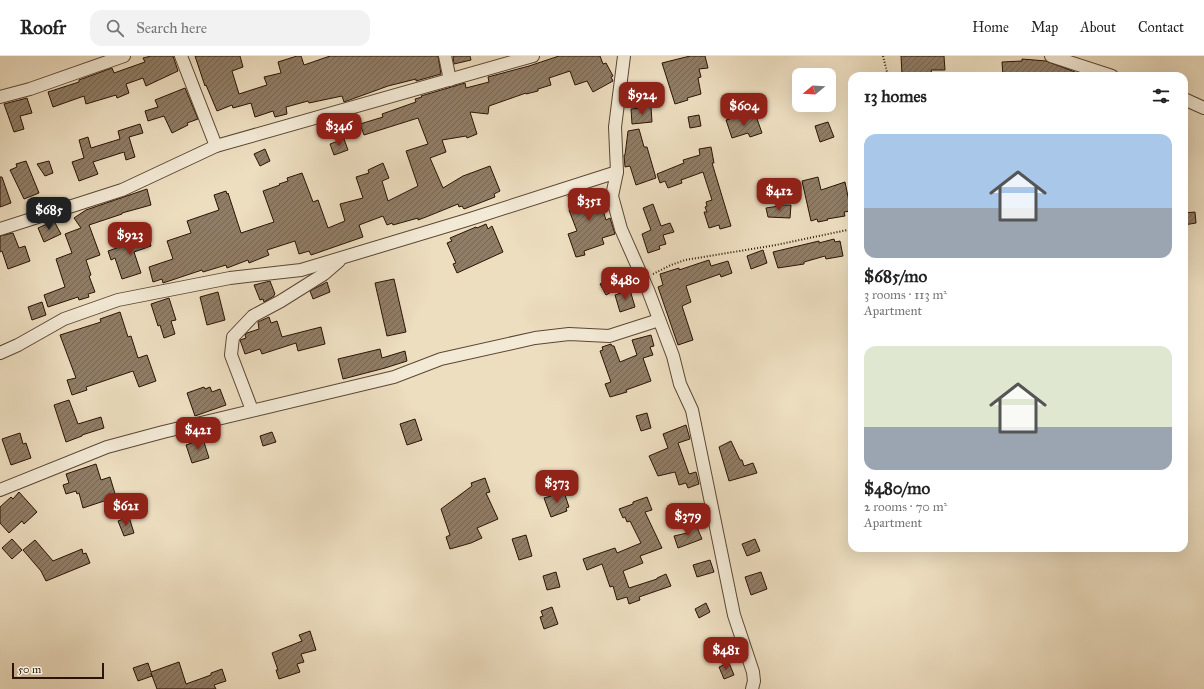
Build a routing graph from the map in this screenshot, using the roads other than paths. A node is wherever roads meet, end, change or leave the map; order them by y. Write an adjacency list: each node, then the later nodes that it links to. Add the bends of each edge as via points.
1 (124, 56): 9 (street)
2 (181, 56): 12 (street)
3 (445, 56): 8 (street)
4 (533, 56): 8 (street)
5 (624, 56): 13 (street, via 615,127)
6 (1051, 56): 7 (street)
7 (1100, 72)
8 (450, 80): 12 (street)
9 (0, 98)
10 (1188, 101): 11 (street)
11 (1204, 108)
12 (216, 146): 14 (street, via 122,190)
13 (617, 172): 15 (street); 16 (street, via 612,196 621,229)
14 (0, 229)
15 (344, 258): 17 (street, via 301,270 230,278 118,300 64,319); 18 (street, via 324,274 253,316 233,337 231,354)
16 (659, 320): 18 (street, via 609,336 569,334 491,347 442,359 394,377); 20 (street, via 673,356 680,384 692,410 734,615 753,672)
17 (0, 353)
18 (252, 410): 19 (street, via 106,447)
19 (0, 490)
20 (752, 689)

